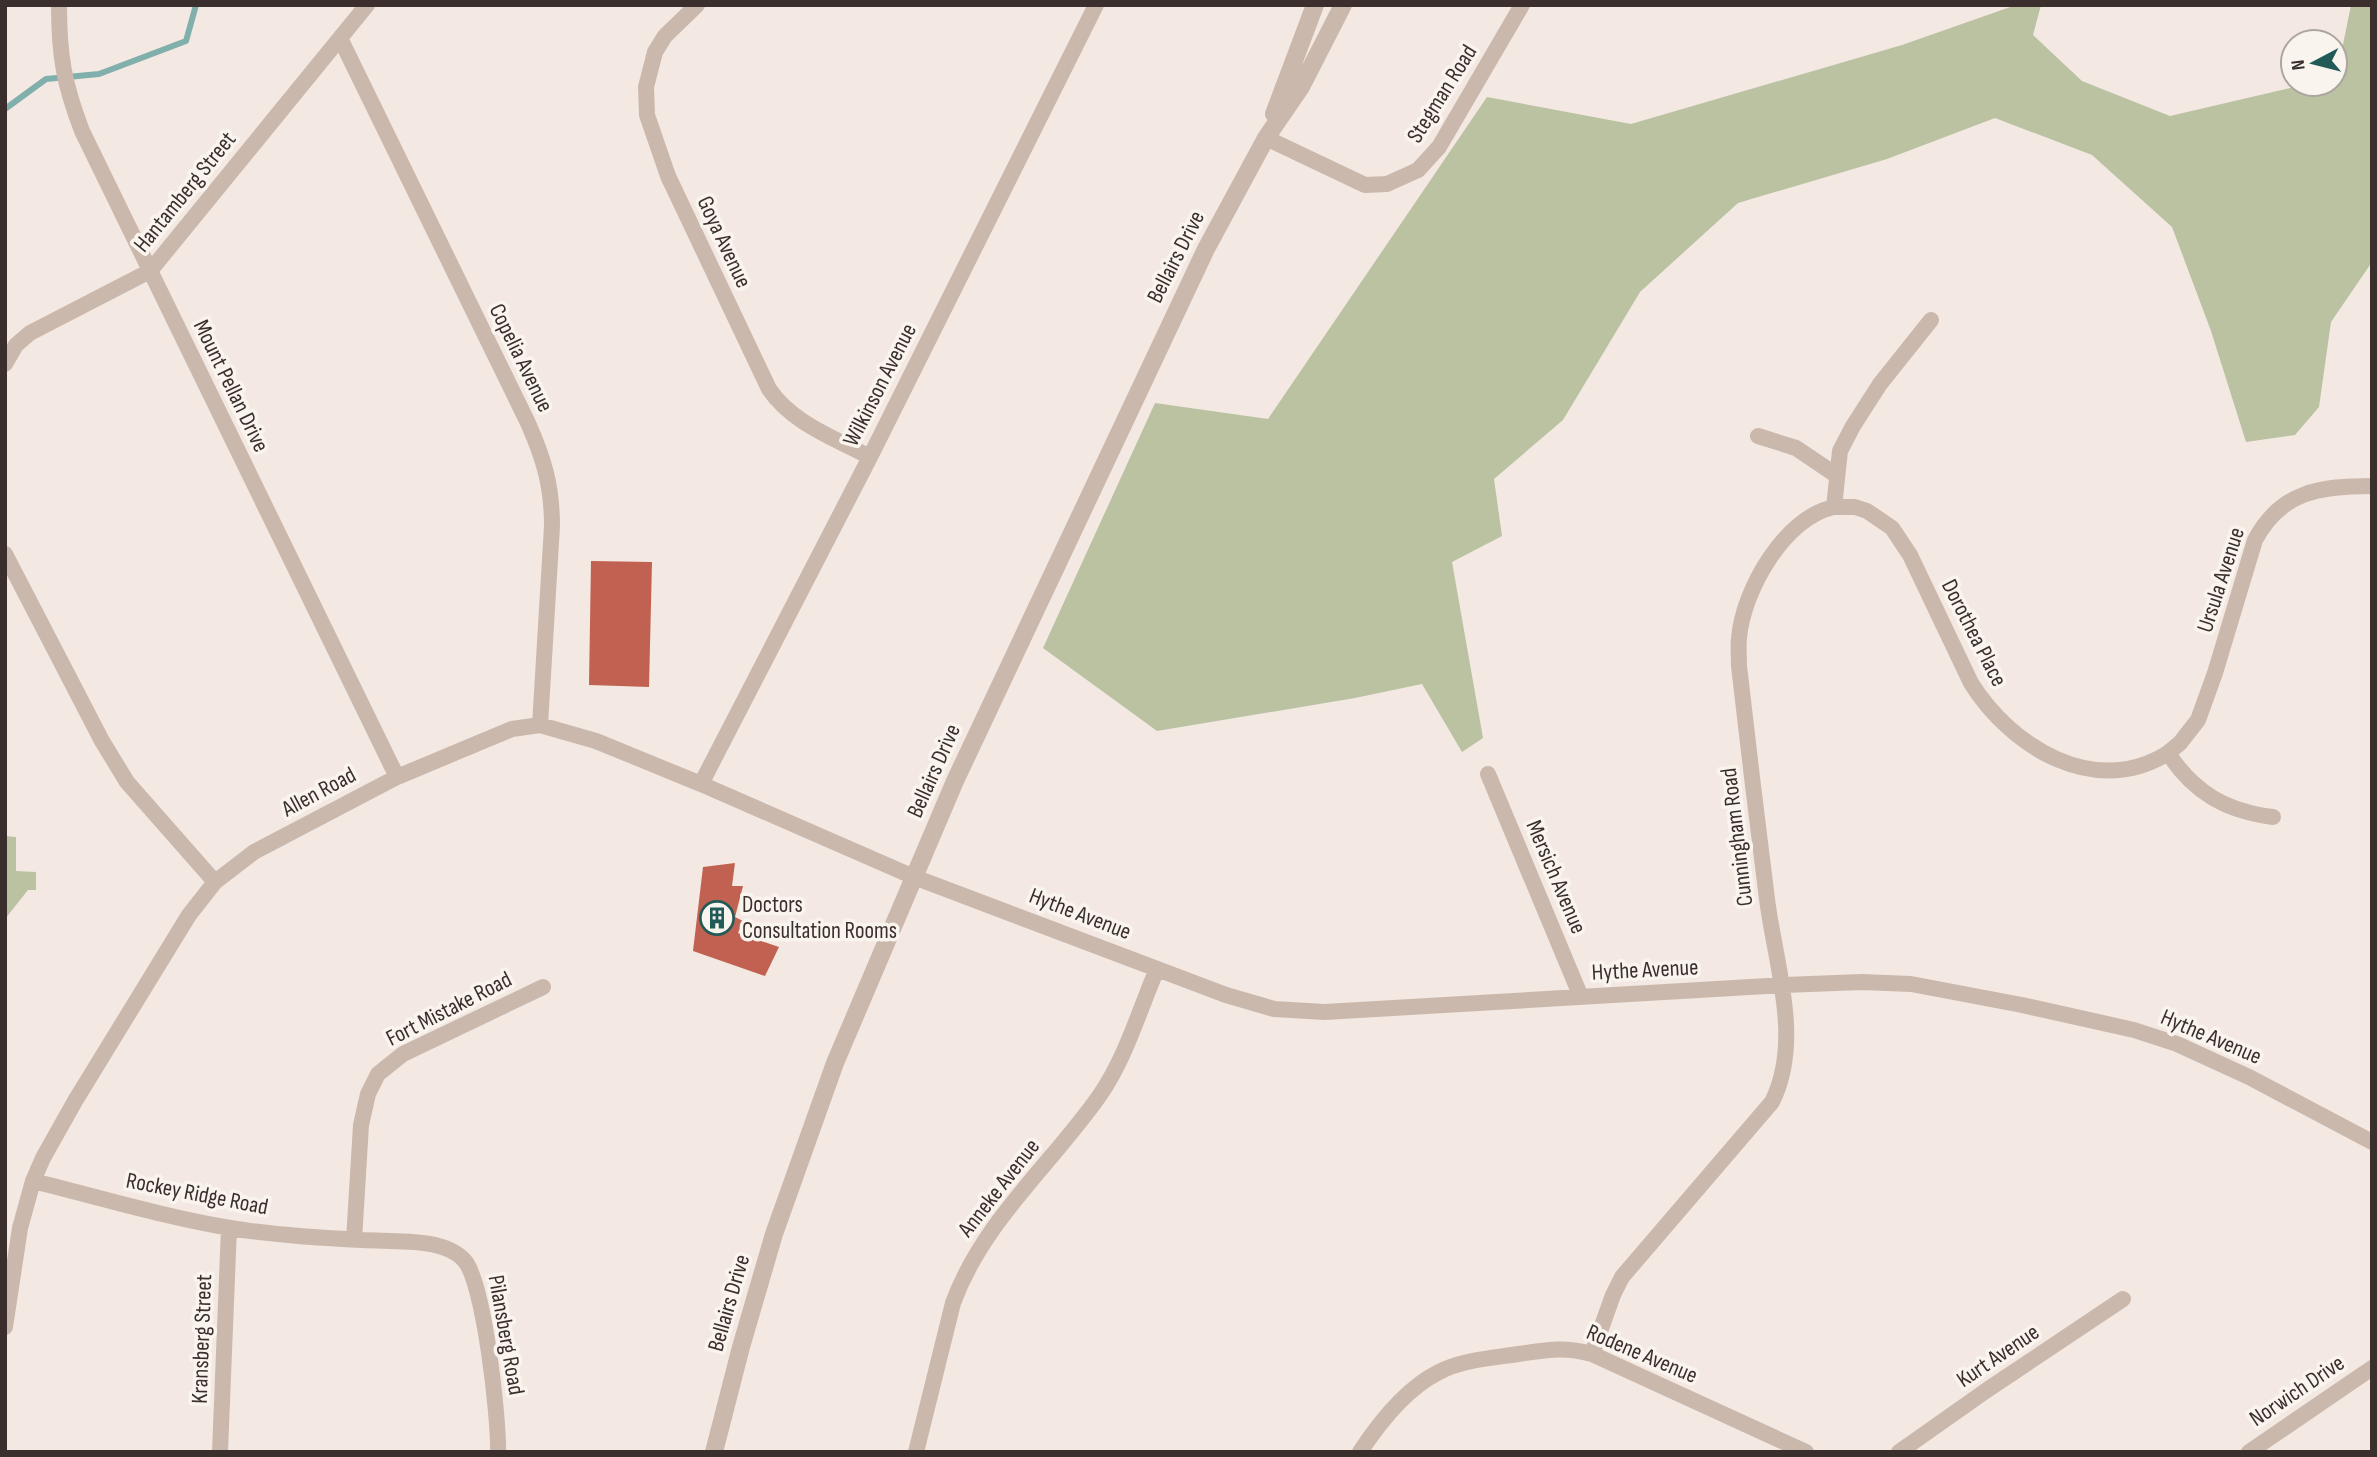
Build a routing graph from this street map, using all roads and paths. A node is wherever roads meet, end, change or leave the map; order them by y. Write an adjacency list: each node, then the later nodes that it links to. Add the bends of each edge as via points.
1 (59, 5): 10 (street, Mount Pellan Drive, via 67,92)
2 (367, 5): 8 (street, Hantamberg Street)
3 (696, 5): 14 (street, Goya Avenue, via 658,47 647,78 649,122 668,176 779,404)
4 (1096, 5): 14 (street, Wilkinson Avenue)
5 (1315, 5): 9 (street)
6 (1343, 5): 9 (street, via 1301,87)
7 (1522, 5): 9 (street, Stegman Road, via 1439,148 1418,170 1387,184 1365,185)
8 (340, 38): 10 (street, Hantamberg Street); 19 (street, Copelia Avenue, via 545,464 552,526)
9 (1266, 138): 25 (street, Bellairs Drive, via 1139,387)
10 (150, 271): 12 (street, Hantamberg Street, via 30,333); 22 (street, Mount Pellan Drive)
11 (1931, 320): 15 (street, via 1853,426 1840,451)
12 (5, 364)
13 (1758, 436): 15 (street, via 1796,448)
14 (870, 457): 23 (street, Wilkinson Avenue)
15 (1836, 475): 17 (street)
16 (2372, 486): 20 (street, Ursula Avenue, via 2308,492 2284,504 2263,524 2197,720)
17 (1834, 507): 20 (street, Dorothea Place, via 1867,511 1892,528 1910,555 1965,672 1981,700 2003,724 2033,746 2102,772 2131,771); 28 (street, Cunningham Road, via 1796,526 1775,551 1758,578 1739,637 1767,899)
18 (5, 554): 26 (street, via 127,782)
19 (540, 725): 22 (street, Allen Road, via 490,736); 23 (street, Allen Road, via 596,741)
20 (2168, 753): 24 (street, via 2199,790 2246,814)
21 (1488, 774): 30 (street, Mersich Avenue)
22 (397, 777): 26 (street, Allen Road, via 254,852)
23 (701, 784): 25 (street, Allen Road)
24 (2273, 817)
25 (914, 877): 27 (street, Hythe Avenue); 41 (street, Bellairs Drive, via 835,1063 774,1234)
26 (215, 882): 32 (street, Allen Road, via 189,915 75,1101)
27 (1157, 969): 30 (street, Hythe Avenue, via 1260,1006 1310,1013); 42 (street, Anneke Avenue, via 1128,1043 1102,1091 1000,1217 961,1281)
28 (1784, 985): 30 (street, Hythe Avenue); 31 (street, Hythe Avenue, via 1911,984 2134,1030 2210,1058); 37 (street, Cunningham Road, via 1786,1053 1772,1102 1622,1278)
29 (543, 987): 34 (street, Fort Mistake Road, via 403,1054 378,1074 361,1125)
30 (1581, 997)
31 (2372, 1142)
32 (33, 1181): 33 (street, Rockey Ridge Road); 36 (street, Allen Road, via 20,1228)
33 (229, 1228): 34 (street, Rockey Ridge Road); 39 (street, Kransberg Street)
34 (354, 1240): 40 (street, Pilansberg Road, via 435,1244 457,1253 469,1266 478,1289 494,1386)
35 (2123, 1299): 45 (street, Kurt Avenue)
36 (5, 1326)
37 (1592, 1354): 43 (street, Rodene Avenue, via 1552,1349 1439,1371 1405,1399); 44 (street, Rodene Avenue)
38 (2372, 1368): 46 (street, Norwich Drive)
39 (220, 1452)
40 (498, 1452)
41 (714, 1452)
42 (915, 1452)
43 (1360, 1452)
44 (1806, 1452)
45 (1899, 1452)
46 (2249, 1452)

